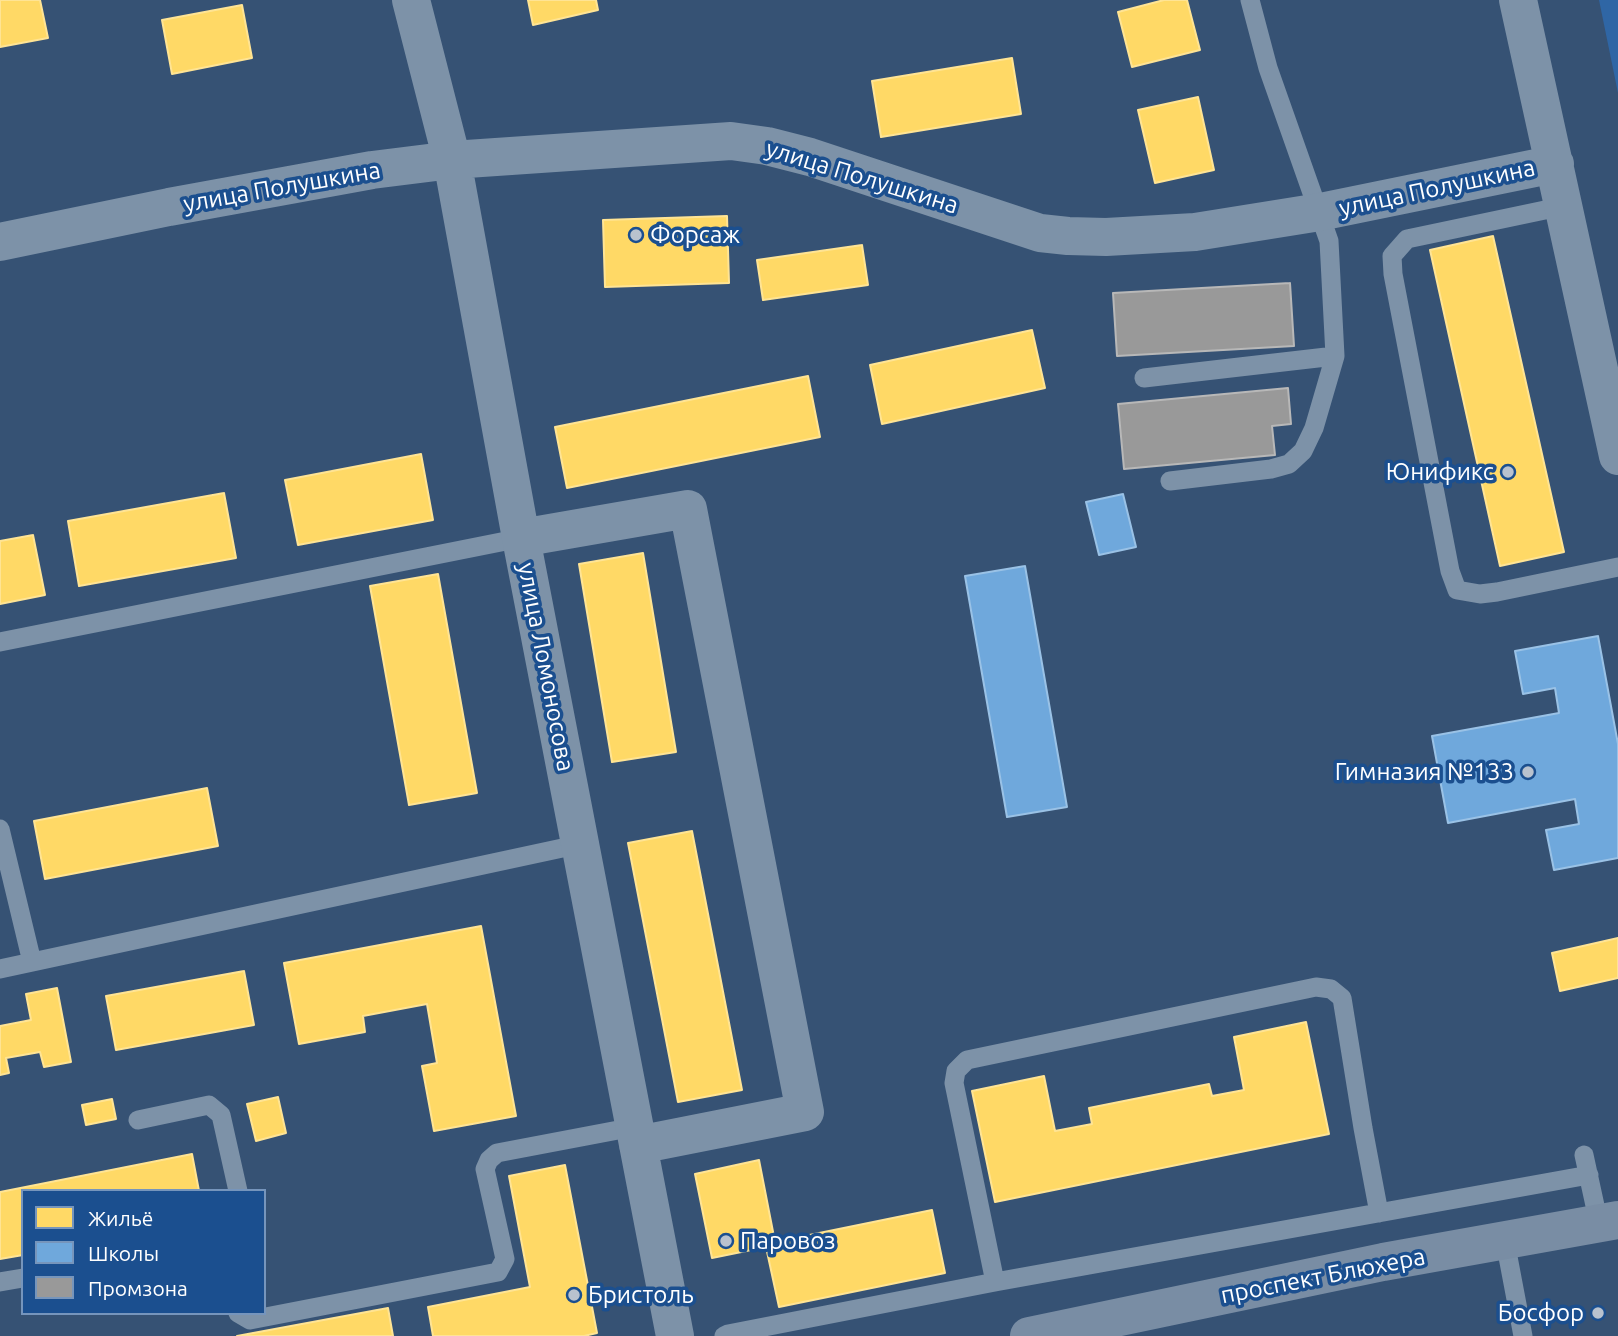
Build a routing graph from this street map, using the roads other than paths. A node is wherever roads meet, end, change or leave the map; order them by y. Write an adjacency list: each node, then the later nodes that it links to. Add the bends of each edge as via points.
1 (411, 0): 4 (street, улица Ломоносова)
2 (1250, 0): 7 (lane, via 1268,68)
3 (1518, 0): 5 (street)
4 (452, 160): 7 (street, улица Полушкина, via 731,141 810,158 1040,233 1068,236 1195,232); 8 (street, улица Полушкина, via 372,170); 13 (street, улица Ломоносова)
5 (1555, 164): 6 (street); 7 (street, улица Полушкина)
6 (1564, 206): 11 (street); 14 (lane, via 1407,239 1392,256 1393,274 1457,590 1497,592)
7 (1320, 212): 9 (lane, via 1329,241)
8 (0, 242)
9 (1335, 356): 10 (lane); 12 (lane, via 1314,428 1303,450 1289,464)
10 (1144, 378)
11 (1618, 456)
12 (1170, 481)
13 (521, 538): 15 (lane); 17 (street, улица Ломоносова); 21 (street, via 688,509 805,1112)
14 (1618, 567)
15 (0, 642)
16 (0, 829): 18 (lane)
17 (581, 844): 18 (lane); 21 (street, улица Ломоносова)
18 (32, 962): 19 (lane)
19 (0, 969)
20 (138, 1120): 22 (lane, via 209,1105 221,1115)
21 (636, 1136): 31 (lane, via 497,1153 489,1160 485,1169 505,1259 498,1272); 32 (street, улица Ломоносова)
22 (238, 1189)
23 (1379, 1213): 24 (lane, via 1587,1165); 28 (lane); 28 (lane, via 1342,998 1331,989 1315,987 967,1060 956,1071 954,1083)
24 (1609, 1222): 25 (main road, проспект Блюхера)
25 (1505, 1241): 34 (main road, проспект Блюхера); 35 (lane)
26 (21, 1278): 27 (lane)
27 (0, 1282)
28 (995, 1282): 33 (lane)
29 (241, 1315): 30 (lane, via 250,1320)
30 (265, 1315)
31 (266, 1315)
32 (675, 1336)
33 (724, 1336)
34 (1029, 1336)
35 (1523, 1336)

